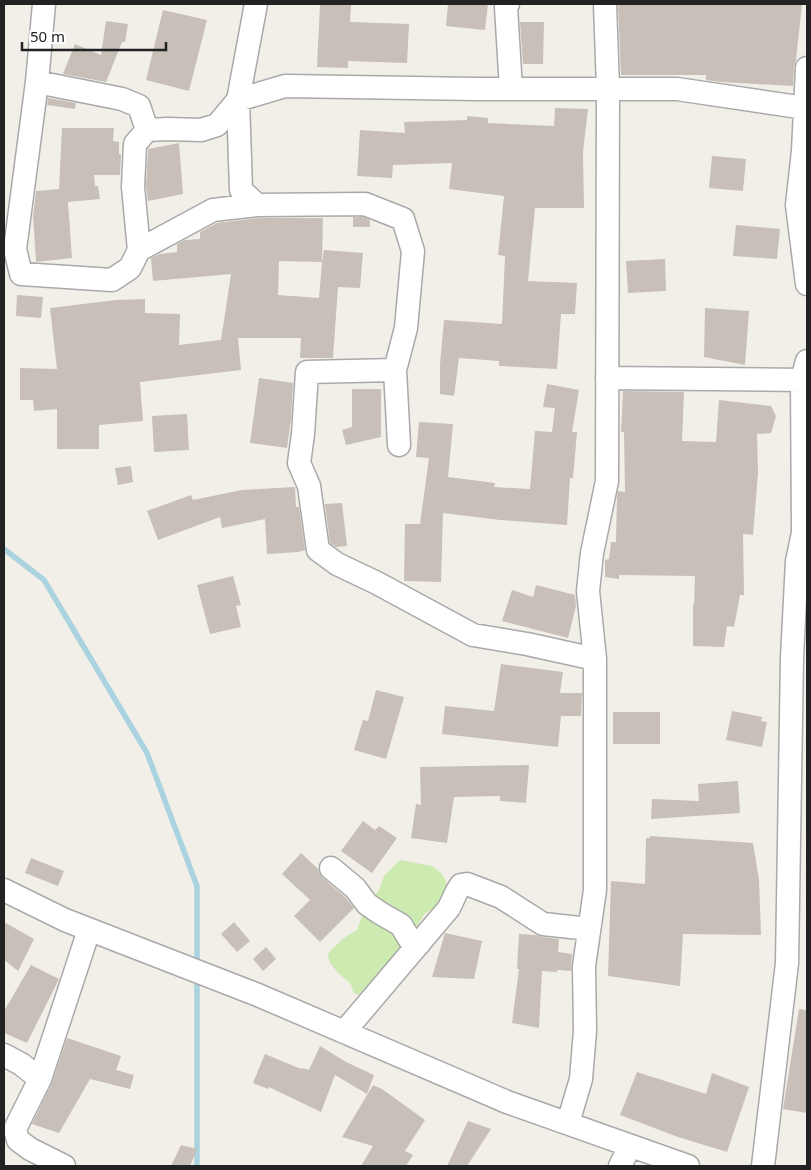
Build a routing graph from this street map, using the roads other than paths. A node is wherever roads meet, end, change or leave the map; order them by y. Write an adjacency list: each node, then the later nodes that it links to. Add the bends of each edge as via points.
1 (44, 4): 6 (street)
2 (256, 4): 9 (street)
3 (508, 4): 8 (street)
4 (604, 4): 7 (street)
5 (807, 68): 10 (street)
6 (37, 82): 11 (street, via 122,99 139,106); 14 (street)
7 (608, 88): 8 (street); 10 (street, via 677,88); 19 (street)
8 (511, 89): 9 (street, via 285,86)
9 (238, 100): 11 (street, via 217,125 201,130); 13 (street, via 240,190)
10 (805, 108): 12 (street)
11 (147, 130): 15 (street, via 135,144 133,186)
12 (805, 151): 16 (street, via 797,205)
13 (257, 205): 15 (street, via 213,210); 17 (street, via 364,204 403,220 413,251 406,328)
14 (11, 227): 15 (street, via 21,274 112,280 130,268)
15 (139, 250)
16 (807, 284)
17 (395, 370): 20 (street); 22 (street, via 306,372 299,463 309,486 318,550 337,564 473,635)
18 (805, 371): 19 (street); 21 (street)
19 (607, 378): 22 (street, via 607,481 592,553 588,591)
20 (399, 445)
21 (805, 534): 36 (street, via 797,561 792,657 787,963)
22 (595, 659): 25 (street, via 595,890)
23 (331, 868): 27 (street, via 355,888 367,904 401,925 410,940)
24 (4, 890): 26 (street)
25 (589, 929): 27 (street, via 543,924 501,898 467,884 461,885 449,908); 31 (street, via 584,966 585,1031 581,1079)
26 (89, 930): 28 (street); 30 (street)
27 (419, 944): 28 (street)
28 (344, 1032): 31 (street, via 507,1102)
29 (4, 1055): 30 (street)
30 (40, 1079): 33 (street, via 15,1129 18,1140)
31 (568, 1123): 32 (street)
32 (630, 1146): 34 (street); 35 (street)
33 (64, 1166)
34 (620, 1166)
35 (688, 1166)
36 (763, 1166)

